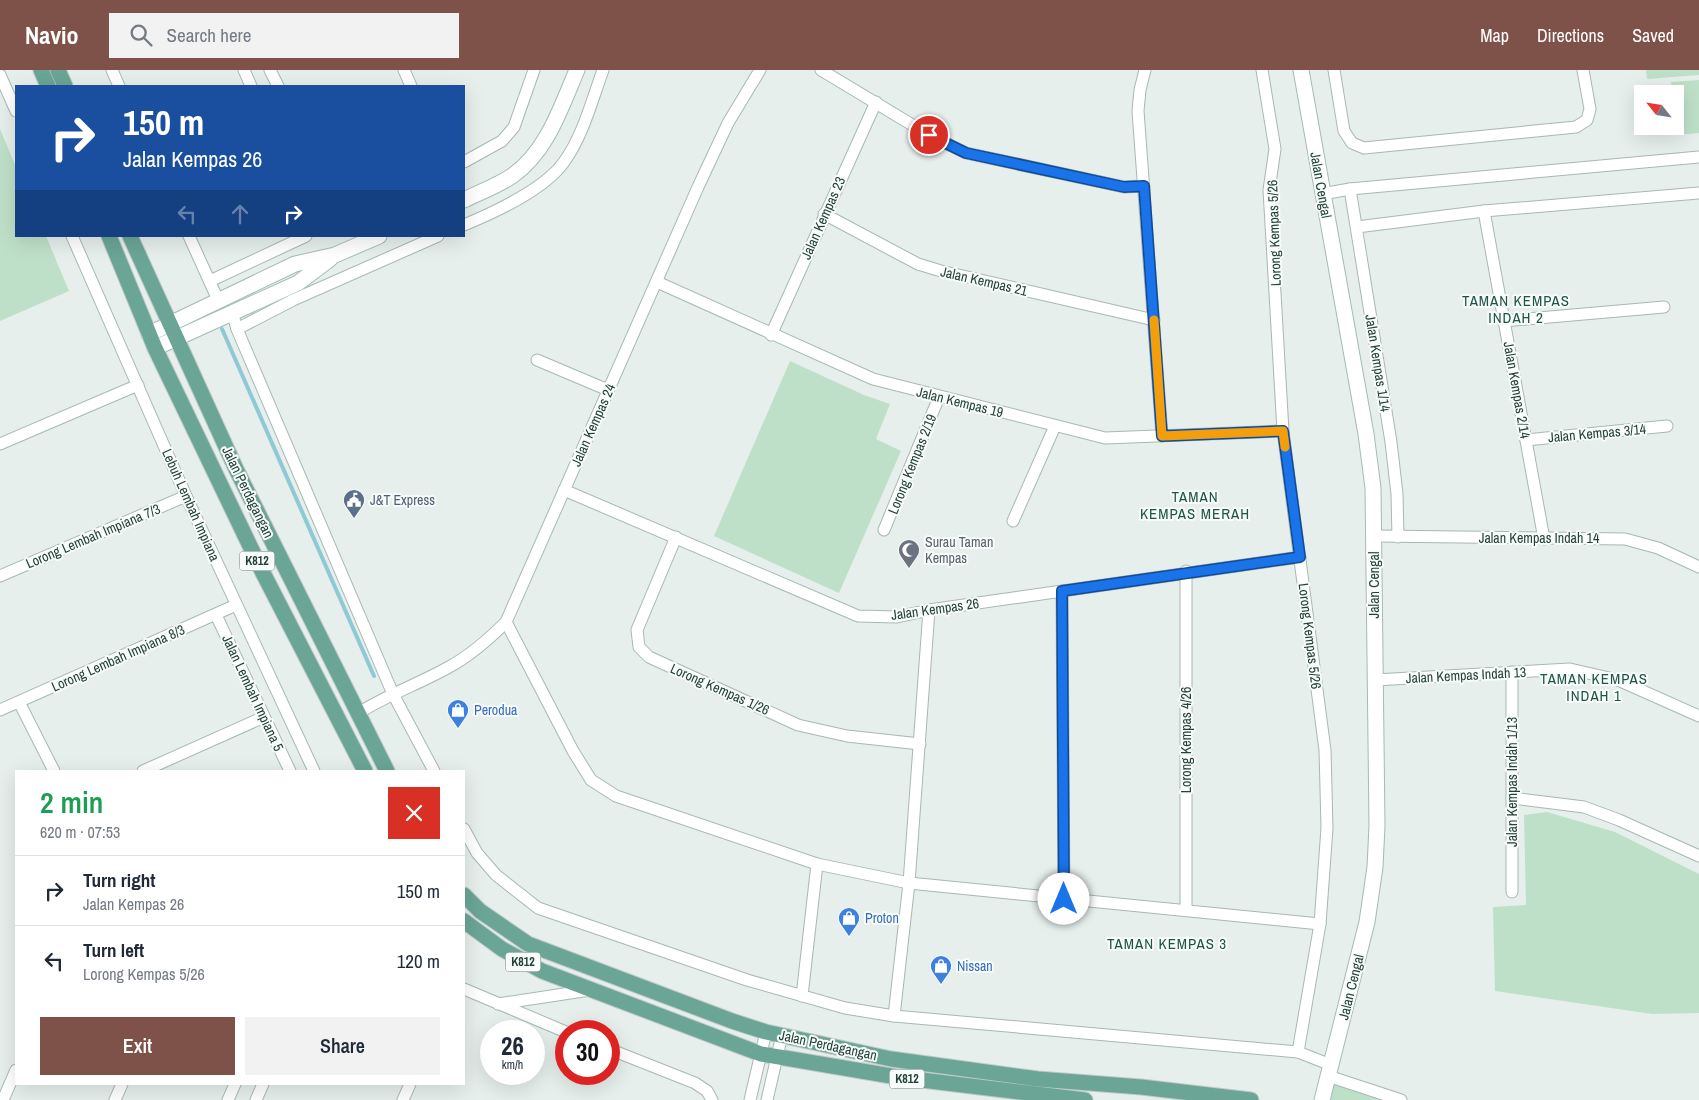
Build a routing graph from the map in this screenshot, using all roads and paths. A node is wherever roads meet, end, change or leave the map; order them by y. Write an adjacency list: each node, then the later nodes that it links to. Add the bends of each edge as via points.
1 (41, 70): 18 (main road)
2 (58, 70): 19 (main road)
3 (112, 70): 20 (street)
4 (244, 70): 21 (street)
5 (270, 70): 22 (street)
6 (404, 70): 23 (street)
7 (534, 70): 27 (street, via 514,127 502,141)
8 (577, 70): 32 (street, via 549,133 530,160 505,180)
9 (603, 70): 35 (street, via 564,162 530,190 495,212)
10 (760, 70): 46 (street, Jalan Kempas 24, via 728,123)
11 (822, 70): 24 (street)
12 (1145, 70): 28 (street, via 1138,111)
13 (1262, 70): 63 (street, Lorong Kempas 5/26, via 1275,149 1269,190)
14 (1301, 70): 30 (street, Jalan Cengal)
15 (1334, 70): 16 (street, via 1344,131 1352,143 1364,148 1576,128 1587,120 1590,109)
16 (1584, 70)
17 (0, 75): 25 (street)
18 (48, 85)
19 (65, 85)
20 (119, 85)
21 (251, 85)
22 (278, 85)
23 (412, 85)
24 (876, 102): 28 (street, via 929,135 966,153 1124,187); 34 (street, Jalan Kempas 23)
25 (15, 109)
26 (1699, 157): 29 (street)
27 (465, 161)
28 (1144, 186): 50 (street)
29 (1350, 189): 30 (street); 36 (street, Jalan Kempas 1/14)
30 (1322, 194): 71 (street, Jalan Cengal, via 1366,434 1373,488)
31 (1699, 194): 33 (street)
32 (465, 200)
33 (1484, 211): 36 (street); 51 (street, Jalan Kempas 2/14)
34 (824, 214): 50 (street, Jalan Kempas 21, via 918,264); 54 (street, Jalan Kempas 23)
35 (465, 225)
36 (1357, 227): 73 (street, Jalan Kempas 1/14, via 1398,494)
37 (72, 237): 58 (street, Lebuh Lembah Impiana)
38 (109, 237): 56 (main road, Jalan Perdagangan / K812)
39 (130, 237): 52 (main road, Jalan Perdagangan / K812)
40 (189, 237): 45 (street)
41 (304, 237): 45 (street)
42 (377, 237): 44 (street)
43 (436, 237): 53 (street)
44 (335, 255): 47 (street, via 295,264); 49 (street, via 298,283)
45 (210, 281): 47 (street)
46 (657, 282): 54 (street, Jalan Kempas 19); 59 (street, Jalan Kempas 24)
47 (218, 300): 52 (street)
48 (1664, 307): 51 (street)
49 (232, 312): 53 (street); 55 (street)
50 (1154, 320): 64 (street)
51 (1504, 321): 65 (street, Jalan Kempas 2/14)
52 (169, 324): 55 (main road, Jalan Perdagangan / K812); 56 (street)
53 (237, 329): 86 (street)
54 (771, 335): 60 (street, Jalan Kempas 19, via 873,379)
55 (176, 339): 56 (street); 89 (main road, Jalan Perdagangan / K812)
56 (152, 341): 98 (main road, Jalan Perdagangan / K812, via 262,571)
57 (537, 360): 59 (street)
58 (138, 385): 66 (street); 68 (street, Lebuh Lembah Impiana)
59 (608, 390): 67 (street, Jalan Kempas 24)
60 (939, 397): 61 (street, Jalan Kempas 19); 70 (street, Lorong Kempas 2/19)
61 (1055, 426): 64 (street, Jalan Kempas 19, via 1105,438); 69 (street)
62 (1667, 426): 65 (street, Jalan Kempas 3/14)
63 (1283, 431): 64 (street, Jalan Kempas 19); 75 (street, Lorong Kempas 5/26)
64 (1162, 436)
65 (1526, 440): 74 (street, Jalan Kempas 2/14)
66 (0, 444)
67 (564, 490): 72 (street, Jalan Kempas 26); 83 (street, Jalan Kempas 24)
68 (186, 496): 78 (street, Lorong Lembah Impiana 7/3); 80 (street, Lebuh Lembah Impiana)
69 (1013, 521)
70 (884, 530)
71 (1374, 536): 73 (street, Jalan Kempas Indah 14); 85 (street, Jalan Cengal)
72 (676, 537): 81 (street, Jalan Kempas 26, via 858,616 897,617); 92 (street, Lorong Kempas 1/26, via 636,630 639,646 649,657 798,725 846,736)
73 (1398, 537): 74 (street, Jalan Kempas Indah 14)
74 (1544, 539): 76 (street, Jalan Kempas Indah 14, via 1625,539 1658,548)
75 (1300, 557): 77 (street, Jalan Kempas 26); 111 (street, Lorong Kempas 5/26, via 1325,750 1327,828)
76 (1699, 568)
77 (1186, 572): 79 (street, Jalan Kempas 26); 109 (street, Lorong Kempas 4/26)
78 (0, 576)
79 (1062, 591): 81 (street, Jalan Kempas 26); 108 (street)
80 (236, 605): 82 (street, Lorong Lembah Impiana 8/3); 97 (street, Lebuh Lembah Impiana)
81 (929, 610): 92 (street)
82 (216, 614): 87 (street, Lorong Lembah Impiana 8/3); 91 (street, Jalan Lembah Impiana 5)
83 (506, 622): 86 (street, Jalan Kempas 24, via 488,640 450,667); 104 (street, via 591,780 616,796)
84 (1512, 672): 85 (street, Jalan Kempas Indah 13); 90 (street, Jalan Kempas Indah 13, via 1570,669 1618,680); 101 (street, Jalan Kempas Indah 1/13)
85 (1375, 680): 124 (street, Jalan Cengal, via 1377,826 1374,874 1368,922)
86 (393, 694): 89 (street, Jalan Kempas 24); 100 (street)
87 (19, 702): 88 (street, Lorong Lembah Impiana 8/3); 94 (street)
88 (0, 710)
89 (356, 714): 99 (main road, Jalan Perdagangan / K812)
90 (1699, 716)
91 (264, 717): 93 (street); 96 (street, Jalan Lembah Impiana 5)
92 (920, 744): 105 (street)
93 (162, 767): 95 (street)
94 (53, 770)
95 (148, 770)
96 (290, 770)
97 (314, 770)
98 (364, 770)
99 (386, 770)
100 (433, 770)
101 (1512, 798): 103 (street, via 1584,807); 106 (street, Jalan Kempas Indah 1/13)
102 (465, 831): 114 (street, via 476,854 496,875 538,908)
103 (1699, 856)
104 (817, 864): 105 (street); 114 (street)
105 (909, 883): 108 (street); 116 (street)
106 (1512, 892)
107 (465, 896): 118 (main road, Jalan Perdagangan / K812, via 480,911 528,944)
108 (1064, 899): 109 (street)
109 (1186, 909): 111 (street)
110 (465, 922): 112 (main road, Jalan Perdagangan / K812, via 520,960)
111 (1320, 924): 120 (street, Lorong Kempas 5/26)
112 (590, 990): 115 (street); 122 (main road, Jalan Perdagangan / K812)
113 (465, 991): 115 (street)
114 (802, 996): 116 (street, via 845,1008)
115 (497, 1005): 117 (street)
116 (894, 1016): 120 (street)
117 (555, 1028)
118 (766, 1032): 119 (main road, Jalan Perdagangan / K812); 122 (street)
119 (782, 1035): 123 (street); 126 (main road, Jalan Perdagangan / K812, via 891,1059)
120 (1298, 1052): 124 (street)
121 (620, 1053): 137 (street, via 695,1083 707,1091)
122 (761, 1054): 123 (main road, Jalan Perdagangan / K812); 138 (street)
123 (778, 1057): 131 (main road, Jalan Perdagangan / K812); 139 (street)
124 (1329, 1071): 142 (street, Jalan Cengal); 143 (street)
125 (15, 1072): 132 (street)
126 (1038, 1079): 131 (street); 141 (main road, Jalan Perdagangan / K812)
127 (122, 1085): 133 (street)
128 (235, 1085): 134 (street)
129 (263, 1085): 135 (street)
130 (410, 1085): 136 (street)
131 (1037, 1098): 140 (main road, Jalan Perdagangan / K812)
132 (3, 1100)
133 (115, 1100)
134 (228, 1100)
135 (256, 1100)
136 (403, 1100)
137 (712, 1100)
138 (750, 1100)
139 (767, 1100)
140 (1085, 1100)
141 (1251, 1100)
142 (1322, 1100)
143 (1401, 1100)

